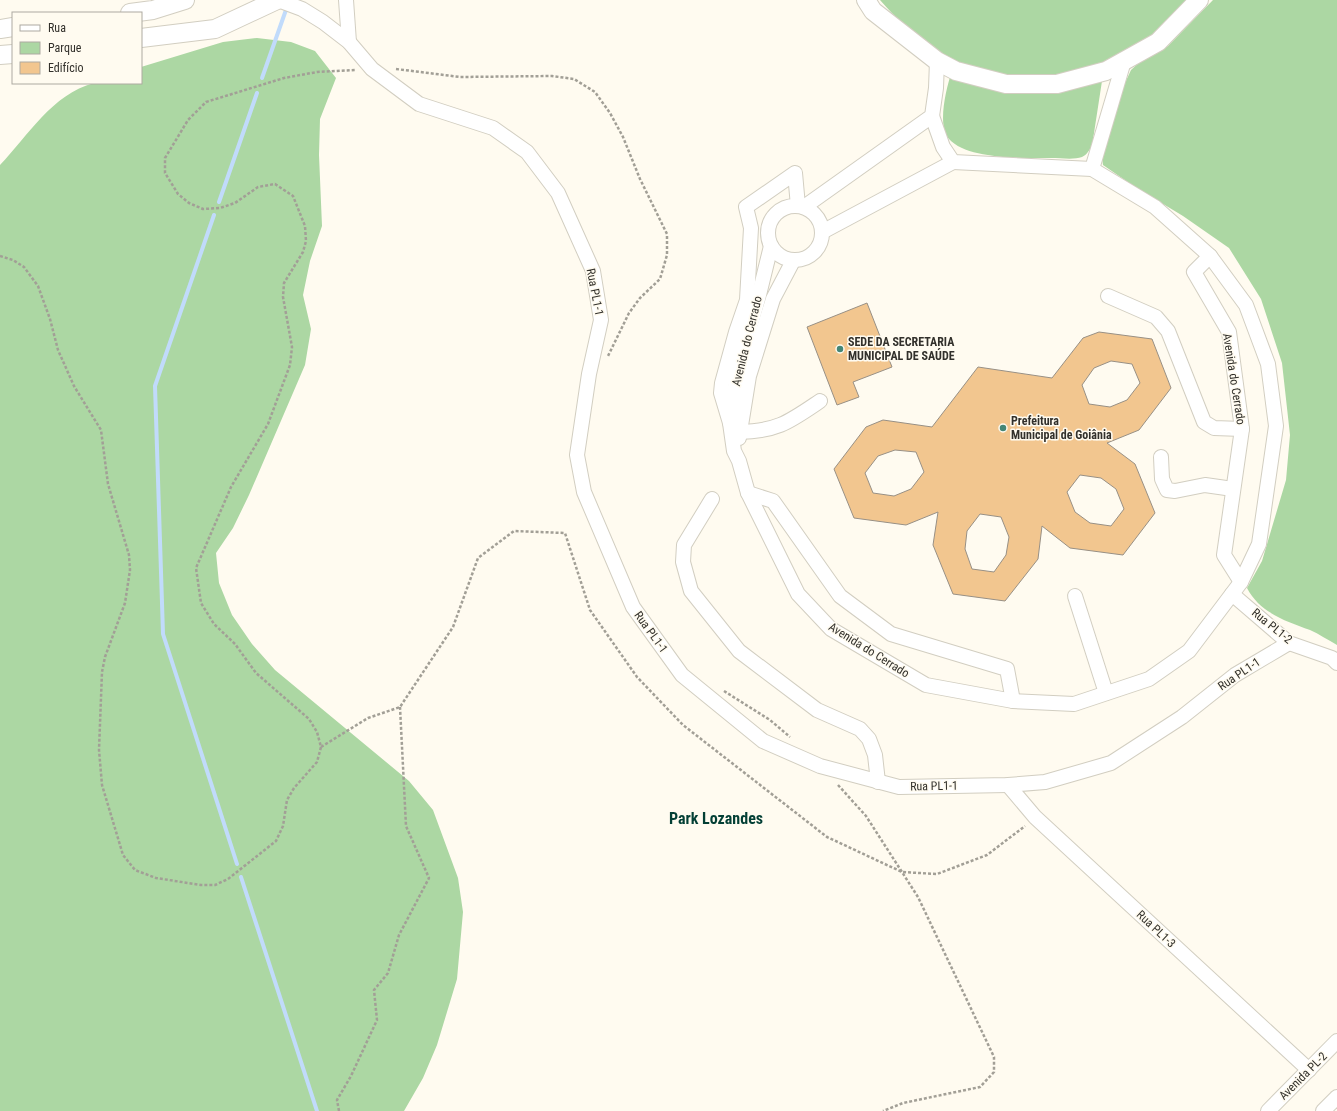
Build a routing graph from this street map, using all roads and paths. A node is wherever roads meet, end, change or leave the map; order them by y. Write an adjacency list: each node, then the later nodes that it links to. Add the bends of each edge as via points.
1 (185, 0): 6 (main road)
2 (277, 0): 9 (main road, via 215,29); 10 (street, Rua PL1-1, via 302,9)
3 (346, 0): 10 (street)
4 (866, 0): 13 (main road, via 873,11)
5 (1199, 0): 14 (main road, via 1158,42)
6 (138, 12)
7 (12, 27): 8 (main road)
8 (0, 29)
9 (142, 38)
10 (349, 42): 15 (street, Rua PL1-1)
11 (12, 54): 12 (main road)
12 (0, 55)
13 (937, 61): 14 (main road, via 956,71 1006,84 1057,84 1106,71); 16 (street)
14 (1124, 61): 18 (street)
15 (372, 69): 28 (path, via 386,68 460,77 552,76 574,79 595,92 623,137 667,234 667,255 660,279 629,313); 46 (path, via 317,72 284,78 206,102 188,120 165,158 165,173 178,194 189,203 203,209 220,208 235,202 258,187 275,184 293,196 305,226 306,241 303,252 284,283 283,297 292,347 290,365 268,424 231,487 196,568 201,603 214,624 235,644 256,673 309,719 317,732); 47 (street, Rua PL1-1, via 419,104 493,128 527,152 558,193 593,271 600,320 577,455 584,492 633,608 682,675 763,741)
16 (932, 116): 17 (street, via 943,147); 19 (street)
17 (953, 162): 18 (street, Avenida do Cerrado); 20 (street)
18 (1092, 169): 23 (street, Avenida do Cerrado, via 1155,206)
19 (801, 207): 20 (street, via 817,217); 21 (street, via 789,207 773,218 768,236); 26 (street, via 795,173 746,207 751,228)
20 (822, 232): 24 (street, via 821,241 811,256)
21 (771, 246): 24 (street, via 776,253); 26 (street, Avenida do Cerrado)
22 (0, 256): 46 (path, via 24,267 38,286 70,379 101,430 108,484 129,554 130,570 125,603 102,672 99,750 102,785 123,855 135,870 156,878 201,885 214,885 228,879 276,841 283,826 287,800 317,762)
23 (1210, 256): 31 (street, Avenida do Cerrado, via 1194,272 1229,332); 36 (street, Avenida do Cerrado, via 1246,305 1268,364 1276,426 1259,544)
24 (793, 261): 27 (street, Avenida do Cerrado)
25 (1108, 296): 31 (street, via 1156,317 1168,331 1204,422 1214,428)
26 (753, 299): 27 (street); 30 (street, Avenida do Cerrado, via 737,373)
27 (773, 299): 30 (street, Avenida do Cerrado)
28 (606, 362)
29 (820, 401): 30 (street, via 787,423 756,431)
30 (735, 427): 34 (street, Avenida do Cerrado, via 734,451)
31 (1242, 429): 33 (street, Avenida do Cerrado)
32 (1161, 457): 33 (street, via 1162,479 1167,490 1175,491 1205,485)
33 (1233, 489): 36 (street, Avenida do Cerrado, via 1224,555)
34 (748, 493): 43 (street, Avenida do Cerrado, via 798,594 831,629 926,685); 43 (street, Avenida do Cerrado, via 773,501 840,596 890,634 1007,669)
35 (712, 499): 48 (street, via 684,545 683,562 691,591 739,651 817,710 860,729 869,739 875,755)
36 (1241, 582): 37 (street, Avenida do Cerrado)
37 (1232, 594): 39 (street, Rua PL1-2); 42 (street, Avenida do Cerrado, via 1189,651 1149,679)
38 (1075, 596): 42 (street)
39 (1289, 643): 40 (street, Rua PL1-2, via 1332,658); 49 (street, Rua PL1-1, via 1235,675 1182,717 1111,763 1045,782)
40 (1337, 663)
41 (718, 686): 45 (path, via 770,720)
42 (1106, 693): 43 (street, Avenida do Cerrado, via 1074,704)
43 (1013, 701)
44 (400, 707): 46 (path, via 368,718); 51 (path, via 454,627 478,558 514,530 565,533 590,610 636,677 683,725 828,837); 55 (path, via 406,826 429,878 399,935 388,973 374,990 377,1020 337,1100)
45 (791, 738)
46 (321, 747)
47 (820, 766): 48 (street, Rua PL1-1); 51 (path, via 866,816)
48 (878, 782): 49 (street, Rua PL1-1, via 899,787)
49 (1008, 785): 50 (street, Rua PL1-3)
50 (1035, 817): 51 (path, via 987,855 937,874); 53 (street, Rua PL1-3)
51 (902, 872): 56 (path, via 918,897 988,1042 994,1057 994,1072 980,1087 903,1103)
52 (1337, 1041): 53 (street, Avenida PL-2)
53 (1309, 1070): 57 (street, Avenida PL-2)
54 (1337, 1097): 58 (street)
55 (339, 1111)
56 (883, 1111)
57 (1268, 1111)
58 (1323, 1111)

